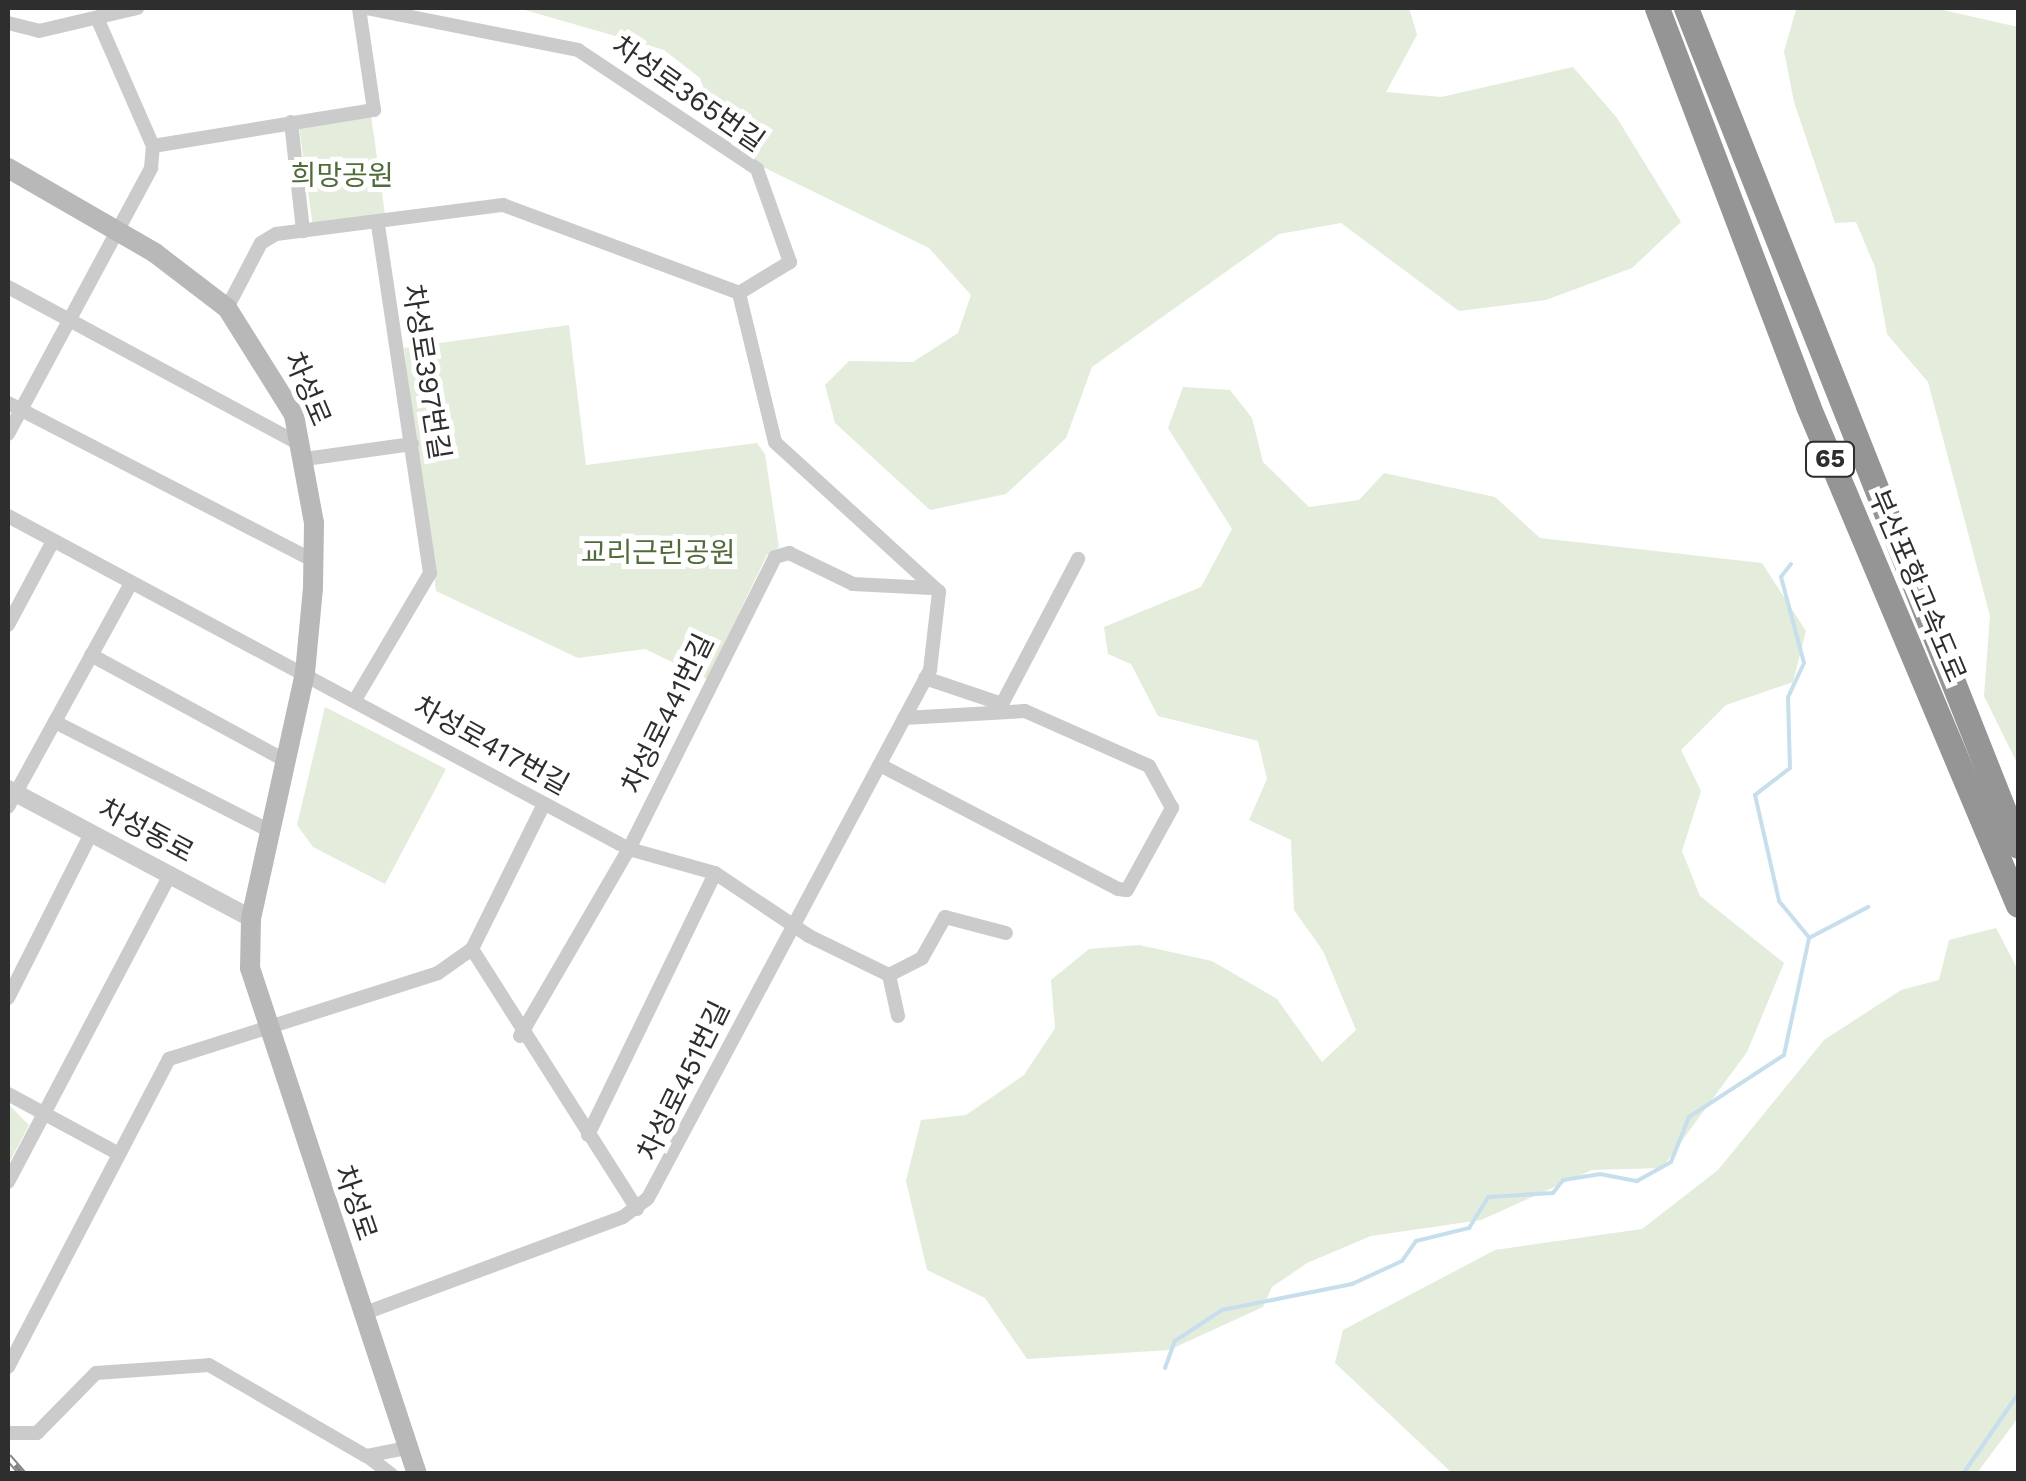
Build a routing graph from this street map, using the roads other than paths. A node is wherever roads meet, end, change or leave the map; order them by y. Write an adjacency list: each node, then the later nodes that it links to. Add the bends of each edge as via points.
1 (137, 8): 5 (street)
2 (363, 8): 7 (street, via 374,110); 14 (street, 차성로365번길, via 578,50 757,169 790,262)
3 (1657, 8): 45 (highway, 부산포항고속도로 / 65, via 1808,406)
4 (1686, 8): 41 (highway, 부산포항고속도로 / 65)
5 (98, 20): 6 (street, via 39,31); 8 (street)
6 (8, 23)
7 (291, 122): 8 (street); 12 (street)
8 (153, 146): 11 (street)
9 (8, 168): 11 (main road, 차성로)
10 (378, 224): 12 (street); 14 (street, via 514,207 589,244); 19 (street, 차성로397번길)
11 (118, 230): 15 (main road, 차성로); 16 (street)
12 (303, 231): 15 (street, via 262,243)
13 (8, 287): 16 (street)
14 (739, 292): 26 (street, via 764,423 805,476 910,559)
15 (227, 308): 20 (main road, 차성로, via 279,378)
16 (69, 320): 17 (street); 20 (street)
17 (14, 406): 18 (street); 24 (street)
18 (8, 434)
19 (412, 444): 20 (street); 31 (street, 차성로397번길, via 430,573)
20 (303, 452): 24 (main road, 차성로)
21 (8, 516): 22 (street, 차성로417번길)
22 (54, 541): 25 (street, 차성로417번길); 27 (street)
23 (1078, 559): 32 (street, via 1009,694)
24 (314, 561): 29 (main road, 차성로)
25 (131, 583): 28 (street, 차성동로); 29 (street, 차성로417번길)
26 (930, 588): 30 (street, 차성로451번길, via 939,592); 42 (street, 차성로441번길, via 852,584 780,552)
27 (8, 626)
28 (91, 656): 34 (street, 차성동로); 35 (street)
29 (304, 673): 31 (street, 차성로417번길); 35 (main road, 차성로)
30 (925, 678): 32 (street); 33 (street, 차성로451번길)
31 (356, 700): 38 (street, 차성로417번길)
32 (994, 706): 33 (street, via 946,721); 36 (street, via 1025,711 1162,779 1172,808 1127,890)
33 (904, 718): 36 (street, 차성로451번길)
34 (54, 722): 37 (street, 차성동로); 39 (street)
35 (286, 761): 39 (main road, 차성로)
36 (880, 765): 47 (street, 차성로451번길)
37 (10, 796): 40 (street, 차성동로)
38 (544, 804): 42 (street, 차성로417번길); 49 (street)
39 (270, 831): 46 (main road, 차성로)
40 (91, 834): 44 (street, 차성동로); 51 (street)
41 (2018, 846)
42 (629, 849): 43 (street, 차성로417번길); 54 (street, 차성로441번길)
43 (715, 873): 47 (street, 차성로417번길); 57 (street)
44 (170, 875): 46 (street, 차성동로); 56 (street)
45 (2018, 905)
46 (251, 918): 53 (main road, 차성로, via 250,968)
47 (796, 924): 50 (street, 차성로417번길); 60 (street, 차성로451번길, via 678,1157)
48 (1006, 933): 50 (street, via 945,917 922,958)
49 (472, 949): 53 (street, via 406,989); 54 (street)
50 (889, 975): 52 (street)
51 (8, 998)
52 (898, 1016)
53 (266, 1029): 58 (street, via 169,1059); 61 (main road, 차성로)
54 (520, 1036): 57 (street)
55 (8, 1094): 56 (street)
56 (44, 1114): 58 (street); 59 (street)
57 (588, 1135): 60 (street)
58 (119, 1154): 62 (street)
59 (8, 1182)
60 (637, 1209): 61 (street)
61 (365, 1314): 64 (main road, 차성로)
62 (8, 1367)
63 (8, 1433): 65 (street, via 38,1434 96,1373 209,1366)
64 (407, 1448): 65 (street); 67 (main road, 차성로)
65 (366, 1456): 66 (street)
66 (391, 1474)
67 (416, 1474)

